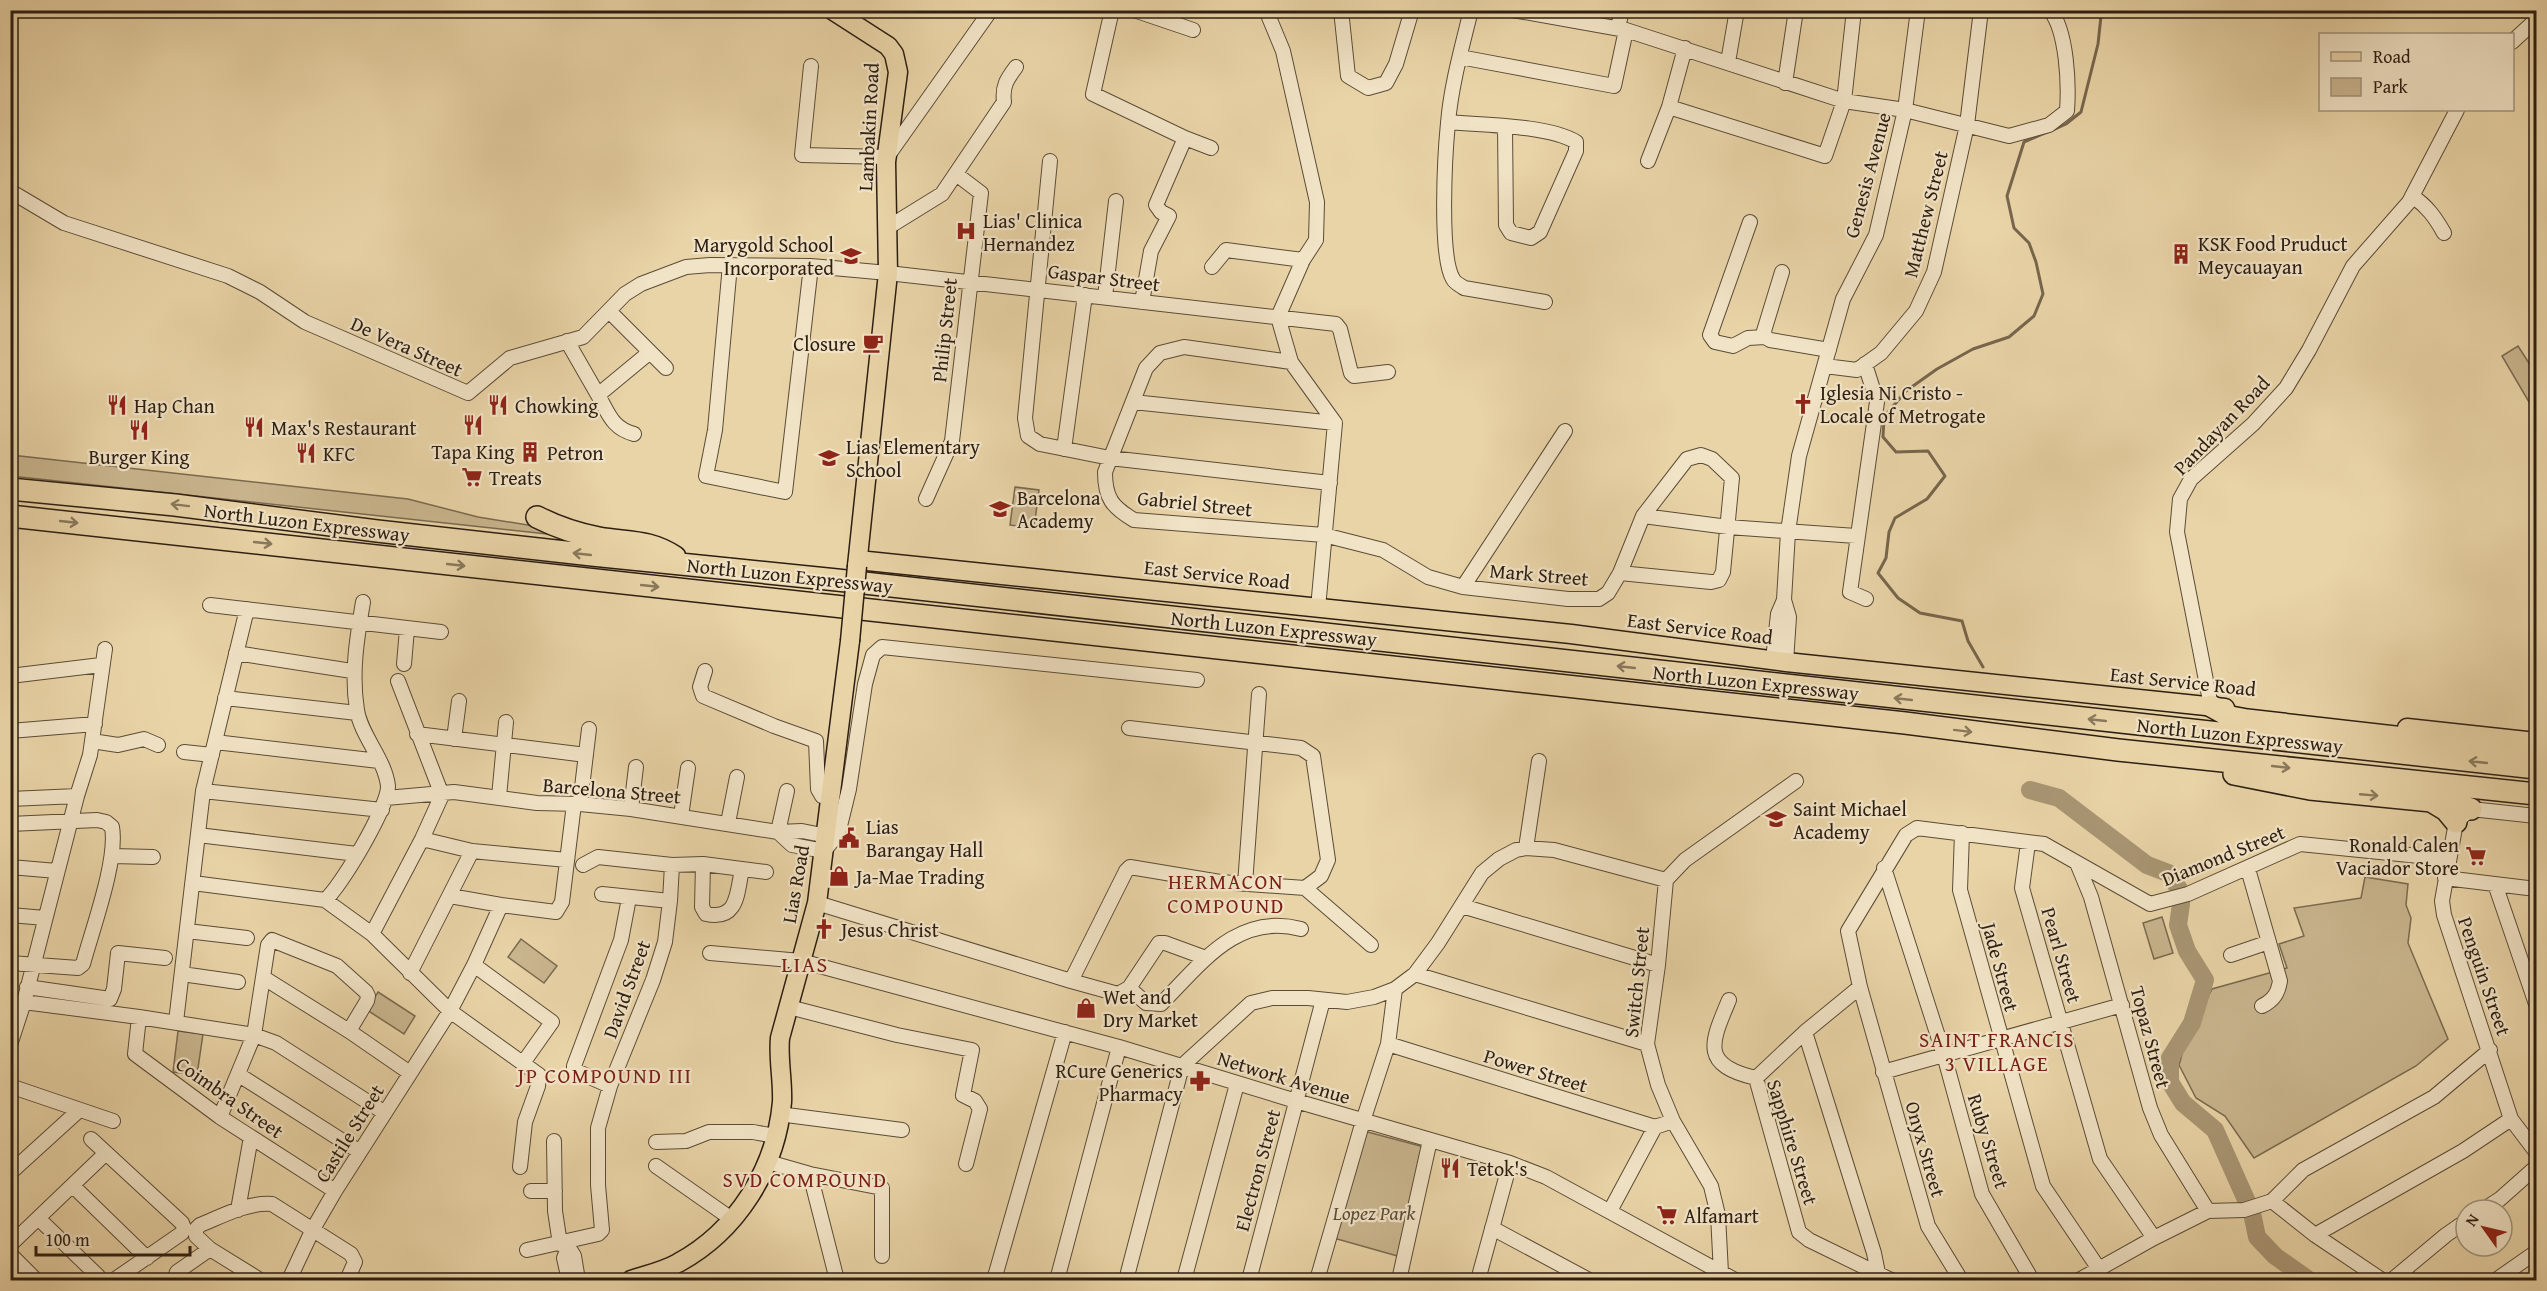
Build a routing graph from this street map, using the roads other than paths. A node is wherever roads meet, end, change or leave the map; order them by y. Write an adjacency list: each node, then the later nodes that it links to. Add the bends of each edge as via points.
1 (832, 10): 37 (main road, Lambakin Road, via 878,38 894,54 898,72)
2 (991, 10): 37 (street)
3 (1112, 10): 35 (street, via 1093,94)
4 (1134, 10): 20 (street)
5 (1266, 10): 47 (street, via 1283,51 1317,202 1316,240)
6 (1341, 10): 7 (street, via 1348,76 1368,88 1386,82 1391,74)
7 (1412, 10)
8 (1471, 10): 23 (street)
9 (1514, 10): 17 (street)
10 (1622, 10): 19 (street)
11 (1737, 10): 24 (street)
12 (1796, 10): 27 (street)
13 (1854, 10): 28 (street)
14 (1918, 10): 30 (street, Genesis Avenue)
15 (1981, 10): 33 (street, Matthew Street)
16 (2050, 10): 33 (street, via 2057,19 2064,52 2067,111 2049,125 2009,136)
17 (1565, 15): 19 (street)
18 (2536, 20): 21 (street)
19 (1622, 29): 22 (street); 23 (street, via 1614,86)
20 (1193, 30)
21 (2514, 40)
22 (1685, 48): 24 (street); 29 (street)
23 (1460, 57): 32 (street)
24 (1728, 63): 27 (street)
25 (811, 66): 37 (street, via 802,155)
26 (1016, 67): 40 (street, via 1002,90 1004,102)
27 (1785, 83): 28 (street)
28 (1844, 101): 29 (street, via 1825,156); 30 (street)
29 (1669, 107): 39 (street)
30 (1905, 110): 33 (street); 63 (street, Genesis Avenue, via 1876,235 1843,299)
31 (2456, 111): 42 (street, Pandayan Road)
32 (1448, 122): 34 (street); 58 (street, via 1444,224 1454,281 1464,288)
33 (1967, 125): 66 (street, Matthew Street, via 1935,272 1916,311 1881,353)
34 (1505, 126): 34 (street, via 1566,136 1576,142 1576,151 1540,232 1531,238 1511,233 1506,225)
35 (1185, 138): 36 (street); 57 (street, via 1156,206 1169,216 1151,251)
36 (1210, 148)
37 (887, 158): 45 (main road, Lambakin Road)
38 (1050, 161): 54 (street)
39 (1648, 161)
40 (956, 174): 45 (street, via 942,194); 53 (street, Philip Street, via 981,193)
41 (10, 191): 62 (street, De Vera Street, via 73,226 228,276 305,322 468,393 510,358)
42 (2412, 196): 46 (street, via 2435,217); 112 (street, Pandayan Road, via 2353,266 2286,388 2253,424 2191,478 2180,499 2177,532)
43 (1116, 201): 56 (street)
44 (1750, 222): 61 (street, via 1710,335 1715,342 1733,346 1748,338)
45 (888, 228): 52 (main road, Lambakin Road)
46 (2444, 233)
47 (1303, 260): 50 (street, via 1226,250); 60 (street)
48 (730, 265): 49 (street, De Vera Street); 49 (street, via 716,420 706,476 785,492); 59 (street, De Vera Street, via 686,267 663,274 625,294)
49 (811, 266): 52 (street, De Vera Street)
50 (1212, 267)
51 (1782, 272): 61 (street)
52 (888, 273): 53 (street, Gaspar Street); 88 (main road, Lambakin Road)
53 (969, 281): 54 (street, Gaspar Street); 79 (street, Philip Street, via 952,441)
54 (1038, 288): 55 (street, Gaspar Street); 75 (street, via 1025,418 1028,436 1040,444)
55 (1085, 295): 56 (street, Gaspar Street); 75 (street)
56 (1106, 297): 57 (street, Gaspar Street)
57 (1142, 302): 60 (street, Gaspar Street)
58 (1545, 302)
59 (609, 311): 62 (street, De Vera Street, via 590,332); 64 (street)
60 (1278, 317): 65 (street); 69 (street, Gaspar Street, via 1336,324 1354,376)
61 (1765, 337): 63 (street)
62 (567, 341): 70 (street)
63 (1829, 350): 67 (street, Genesis Avenue)
64 (650, 352): 68 (street); 70 (street)
65 (1292, 362): 71 (street, Gabriel Street, via 1184,347 1160,353 1146,368); 72 (street)
66 (1865, 364): 67 (street, via 1857,370); 86 (street, via 1877,402)
67 (1825, 366): 84 (street, Genesis Avenue, via 1799,456)
68 (666, 368)
69 (1388, 372)
70 (598, 395): 74 (street, via 616,426)
71 (1133, 402): 72 (street); 76 (street, Gabriel Street)
72 (1335, 423): 77 (street)
73 (1564, 431): 90 (street)
74 (634, 434)
75 (1064, 449): 76 (street)
76 (1110, 458): 77 (street); 85 (street, Gabriel Street, via 1105,490 1117,510 1134,520)
77 (1330, 483): 85 (street)
78 (10, 489): 87 (highway, North Luzon Expressway, one-way to 78)
79 (926, 499)
80 (10, 516): 127 (highway, North Luzon Expressway, one-way to 127, via 1893,722)
81 (1643, 516): 83 (street); 83 (street, Mark Street, via 1687,459 1701,455 1712,459 1732,478); 89 (street, Mark Street)
82 (537, 517): 87 (highway, via 588,536 660,547)
83 (1728, 527): 84 (street); 89 (street, via 1719,580)
84 (1788, 532): 86 (street); 101 (street, Genesis Avenue, via 1784,600 1789,627)
85 (1324, 535): 90 (street, Mark Street, via 1383,550 1428,577); 94 (street)
86 (1856, 536): 91 (street, via 1850,592)
87 (682, 563): 135 (highway, North Luzon Expressway, one-way to 87)
88 (858, 563): 94 (main road, East Service Road); 143 (main road, Lias Road, bridge)
89 (1620, 573): 90 (street, Mark Street, via 1608,593 1599,599)
90 (1463, 586)
91 (1866, 599)
92 (363, 602): 96 (street)
93 (210, 604): 95 (street)
94 (1318, 608): 101 (main road, East Service Road, via 1571,634)
95 (247, 609): 96 (street); 100 (street)
96 (359, 623): 97 (street); 104 (street)
97 (407, 629): 98 (street); 102 (street)
98 (441, 632)
99 (105, 649): 103 (street)
100 (236, 653): 104 (street); 110 (street)
101 (1779, 661): 112 (main road, East Service Road)
102 (404, 664)
103 (101, 666): 106 (street); 115 (street)
104 (352, 671): 113 (street)
105 (705, 671): 143 (street, via 700,687 703,696 816,741 818,789 822,796)
106 (10, 676)
107 (1197, 680): 159 (street, via 882,647 873,655 865,684 838,834)
108 (398, 681): 119 (street)
109 (1259, 694): 123 (street)
110 (225, 698): 113 (street); 126 (street)
111 (459, 701): 120 (street)
112 (2211, 706): 122 (main road, East Service Road); 129 (highway, via 2231,717 2247,720)
113 (357, 713): 131 (street)
114 (506, 722): 125 (street)
115 (95, 724): 118 (street); 121 (street)
116 (1129, 728): 123 (street)
117 (589, 729): 130 (street)
118 (10, 731)
119 (417, 734): 120 (street); 141 (street)
120 (454, 739): 125 (street)
121 (92, 741): 124 (street, via 118,745 144,739); 142 (street)
122 (2536, 742)
123 (1255, 744): 182 (street); 184 (street, via 1301,748 1313,756 1328,860 1321,876)
124 (158, 745)
125 (504, 746): 130 (street); 144 (street)
126 (213, 749): 128 (street); 131 (street); 138 (street)
127 (2118, 750): 140 (highway, North Luzon Expressway, one-way to 140); 150 (highway, one-way to 150, via 2310,789 2452,803)
128 (184, 752)
129 (2536, 753)
130 (586, 755): 147 (street)
131 (379, 761): 146 (street, via 388,786)
132 (1539, 761): 161 (street)
133 (636, 767): 148 (street)
134 (688, 768): 149 (street)
135 (2536, 768)
136 (736, 777): 153 (street)
137 (1796, 781): 179 (street, via 1685,860)
138 (203, 791): 146 (street, Barcelona Street); 157 (street)
139 (787, 791): 155 (street)
140 (2536, 794)
141 (442, 795): 144 (street, Barcelona Street, via 454,792); 146 (street, Barcelona Street); 158 (street)
142 (77, 796): 145 (street); 152 (street)
143 (832, 796): 159 (main road, Lias Road)
144 (499, 797): 147 (street, Barcelona Street)
145 (10, 799)
146 (384, 804): 163 (street)
147 (577, 804): 148 (street, Barcelona Street); 167 (street)
148 (631, 809): 149 (street, Barcelona Street)
149 (681, 816): 153 (street, Barcelona Street)
150 (2463, 816): 151 (street); 166 (street, Penguin Street)
151 (2536, 816)
152 (70, 820): 154 (street); 164 (street, via 97,820 112,827); 176 (street)
153 (728, 823): 155 (street, Barcelona Street)
154 (10, 824)
155 (778, 832): 159 (street, Barcelona Street, via 792,845)
156 (1962, 833): 160 (street, Diamond Street); 173 (street, Diamond Street, via 1917,828 1906,835); 237 (street, Jade Street, via 1960,890)
157 (198, 835): 163 (street); 180 (street)
158 (422, 839): 162 (street); 199 (street)
159 (825, 843): 192 (main road, Lias Road)
160 (2028, 843): 168 (street, Diamond Street, via 2044,844); 231 (street, Pearl Street, via 2022,888)
161 (1526, 848): 179 (street, via 1554,850); 194 (street, via 1499,859 1482,873)
162 (472, 851): 167 (street); 187 (street)
163 (357, 854): 190 (street)
164 (112, 856): 165 (street); 210 (street, via 83,964 78,968)
165 (153, 857)
166 (2449, 858): 175 (street, Diamond Street, via 2300,844); 178 (street, Penguin Street)
167 (567, 860): 193 (street, via 562,902 556,912)
168 (2077, 863): 181 (street, Diamond Street); 188 (street, Topaz Street)
169 (583, 864): 171 (street, via 598,857)
170 (703, 864): 171 (street); 174 (street); 174 (street, via 702,907 706,914 718,917 729,912 735,902)
171 (672, 865): 191 (street, David Street)
172 (10, 867): 176 (street)
173 (1884, 868): 219 (street, Diamond Street, via 1848,931); 243 (street, Ruby Street)
174 (742, 869): 177 (street)
175 (2248, 869): 181 (street, Diamond Street, via 2172,900 2150,904); 201 (street)
176 (57, 871): 196 (street)
177 (766, 872)
178 (2445, 878): 183 (street); 242 (street, Penguin Street, via 2444,915)
179 (1666, 880): 209 (street, Switch Street)
180 (193, 883): 190 (street); 198 (street)
181 (2113, 883): 188 (street)
182 (1245, 884): 184 (street); 216 (street, via 1130,867)
183 (2494, 884): 185 (street); 225 (street)
184 (1305, 888): 202 (street)
185 (2536, 889)
186 (602, 894): 189 (street)
187 (450, 896): 193 (street); 212 (street)
188 (2091, 897): 226 (street, Topaz Street)
189 (629, 898): 191 (street); 252 (street, via 621,940 574,1066 579,1074)
190 (325, 900): 199 (street)
191 (670, 901): 252 (street, David Street, via 665,942 653,980)
192 (817, 903): 207 (main road, Lias Road); 216 (street)
193 (501, 905): 211 (street, Castile Street)
194 (1462, 906): 209 (street); 214 (street)
195 (10, 915): 196 (street)
196 (45, 918): 210 (street)
197 (1301, 929): 206 (street, via 1284,925 1244,932)
198 (187, 931): 200 (street); 213 (street)
199 (372, 934): 212 (street)
200 (247, 938)
201 (2269, 942): 204 (street); 227 (street, via 2279,991)
202 (1371, 945)
203 (711, 953): 207 (street, Network Avenue)
204 (2231, 955)
205 (165, 958): 218 (street, via 118,952 110,999)
206 (1206, 958): 220 (street, via 1161,1004 1146,1003); 220 (street, via 1159,943)
207 (801, 961): 228 (main road, Lias Road); 234 (street, Network Avenue)
208 (10, 963): 210 (street)
209 (1658, 964): 240 (street, Switch Street)
210 (32, 965): 218 (street)
211 (474, 965): 229 (street, Castile Street); 244 (street, via 552,1022)
212 (410, 973): 229 (street)
213 (182, 974): 217 (street); 232 (street)
214 (1415, 974): 221 (street); 240 (street)
215 (264, 978): 233 (street); 233 (street, via 272,940 337,966 368,996); 236 (street)
216 (1071, 981): 220 (street, via 1118,994)
217 (238, 982)
218 (27, 987): 224 (street)
219 (1860, 987): 235 (street); 246 (street, Onyx Street)
220 (1130, 988)
221 (1395, 989): 222 (street, via 1347,1002); 239 (street)
222 (1323, 1000): 245 (street, via 1272,998 1251,1004); 253 (street, Electron Street)
223 (1730, 1000): 249 (street, Sapphire Street, via 1713,1044 1716,1057 1734,1073)
224 (24, 1002): 230 (street); 238 (street)
225 (2536, 1004)
226 (2122, 1005): 231 (street); 289 (street, Topaz Street, via 2161,1135)
227 (2262, 1006)
228 (789, 1007): 256 (main road, Lias Road, via 778,1057 782,1102); 275 (street, via 972,1050 963,1095 980,1109)
229 (450, 1011): 244 (street); 247 (street, Castile Street)
230 (139, 1017): 232 (street); 257 (street, Coimbra Street, via 135,1054)
231 (2060, 1021): 237 (street); 296 (street, Pearl Street, via 2100,1159)
232 (176, 1022): 236 (street)
233 (348, 1031): 247 (street)
234 (1065, 1032): 241 (street, Network Avenue); 319 (street)
235 (1805, 1032): 249 (street); 307 (street, via 1868,1234)
236 (254, 1035): 248 (street); 255 (street, via 276,1043)
237 (2001, 1038): 243 (street); 305 (street, Jade Street, via 2043,1186)
238 (10, 1044)
239 (1388, 1044): 260 (street); 262 (street, Power Street)
240 (1647, 1044): 261 (street, Switch Street)
241 (1119, 1047): 245 (street, Network Avenue); 320 (street)
242 (2490, 1050): 258 (street, Penguin Street); 286 (street, via 2434,1097 2303,1170)
243 (1944, 1055): 246 (street); 331 (street, Ruby Street, via 1982,1194)
244 (522, 1063): 277 (street, via 539,1075 525,1122)
245 (1182, 1066): 250 (street, Network Avenue); 321 (street)
246 (1883, 1072): 330 (street, Onyx Street, via 1928,1226)
247 (410, 1073): 255 (street, Castile Street)
248 (239, 1075): 257 (street); 270 (street)
249 (1756, 1077): 307 (street, Sapphire Street, via 1799,1232)
250 (1237, 1084): 253 (street, Network Avenue); 322 (street)
251 (10, 1086): 259 (street)
252 (610, 1086): 298 (street, David Street, via 598,1128 602,1230)
253 (1296, 1101): 260 (street, Network Avenue); 323 (street, Electron Street)
254 (76, 1113): 279 (street)
255 (385, 1113): 270 (street, Castile Street)
256 (779, 1114): 263 (street); 264 (main road, Lias Road)
257 (220, 1117): 265 (street, Coimbra Street)
258 (2511, 1119): 271 (street, Penguin Street); 295 (street, via 2463,1151)
259 (112, 1121)
260 (1363, 1121): 267 (street, Network Avenue); 324 (street)
261 (1673, 1121): 262 (street); 306 (street, Switch Street, via 1711,1186 1718,1215)
262 (1656, 1127): 288 (street)
263 (902, 1130)
264 (775, 1136): 269 (street, via 709,1132 686,1141); 273 (main road, Lias Road)
265 (251, 1137): 282 (street, Coimbra Street); 287 (street)
266 (91, 1139): 272 (street)
267 (1430, 1140): 274 (street, Network Avenue); 325 (street)
268 (554, 1142): 284 (street)
269 (656, 1142)
270 (360, 1152): 282 (street, Castile Street)
271 (2536, 1152)
272 (106, 1153): 281 (street); 304 (street, via 184,1228)
273 (768, 1162): 280 (street); 291 (main road, Lias Road)
274 (1510, 1163): 288 (street, Network Avenue); 292 (street)
275 (966, 1164)
276 (656, 1166): 291 (street)
277 (520, 1167)
278 (2536, 1167): 285 (street)
279 (10, 1173)
280 (810, 1174): 303 (street, via 882,1188); 318 (street)
281 (73, 1186): 290 (street); 304 (street)
282 (335, 1191): 293 (street, Castile Street)
283 (531, 1191): 284 (street)
284 (555, 1191): 298 (street)
285 (2501, 1198)
286 (2272, 1201): 289 (street, via 2250,1208); 295 (street)
287 (237, 1210): 293 (street, via 272,1204); 299 (street, via 196,1229 196,1236)
288 (1610, 1211): 306 (street, Network Avenue)
289 (2208, 1211): 296 (street)
290 (39, 1219): 297 (street); 311 (street)
291 (733, 1220): 309 (main road, Lias Road, via 677,1264)
292 (1492, 1228): 326 (street); 327 (street)
293 (313, 1229): 314 (street, Castile Street); 315 (street, via 351,1254 355,1262)
294 (2454, 1229): 334 (street)
295 (2315, 1235): 333 (street)
296 (2154, 1238): 305 (street)
297 (10, 1245)
298 (565, 1245): 300 (street); 316 (street); 317 (street, via 574,1256)
299 (210, 1249): 308 (street, via 177,1272); 313 (street)
300 (527, 1250)
301 (2536, 1252): 335 (street)
302 (10, 1254): 310 (street)
303 (882, 1256)
304 (147, 1258): 312 (street)
305 (2099, 1269): 332 (street)
306 (1721, 1273): 328 (street, Network Avenue)
307 (1877, 1277): 329 (street, Sapphire Street)
308 (174, 1280)
309 (631, 1280)
310 (36, 1281)
311 (100, 1281)
312 (114, 1281)
313 (261, 1281)
314 (289, 1281)
315 (347, 1281)
316 (569, 1281)
317 (578, 1281)
318 (837, 1281)
319 (994, 1281)
320 (1057, 1281)
321 (1126, 1281)
322 (1184, 1281)
323 (1249, 1281)
324 (1317, 1281)
325 (1399, 1281)
326 (1478, 1281)
327 (1589, 1281)
328 (1735, 1281)
329 (1891, 1281)
330 (1961, 1281)
331 (2032, 1281)
332 (2079, 1281)
333 (2382, 1281)
334 (2392, 1281)
335 (2496, 1281)

